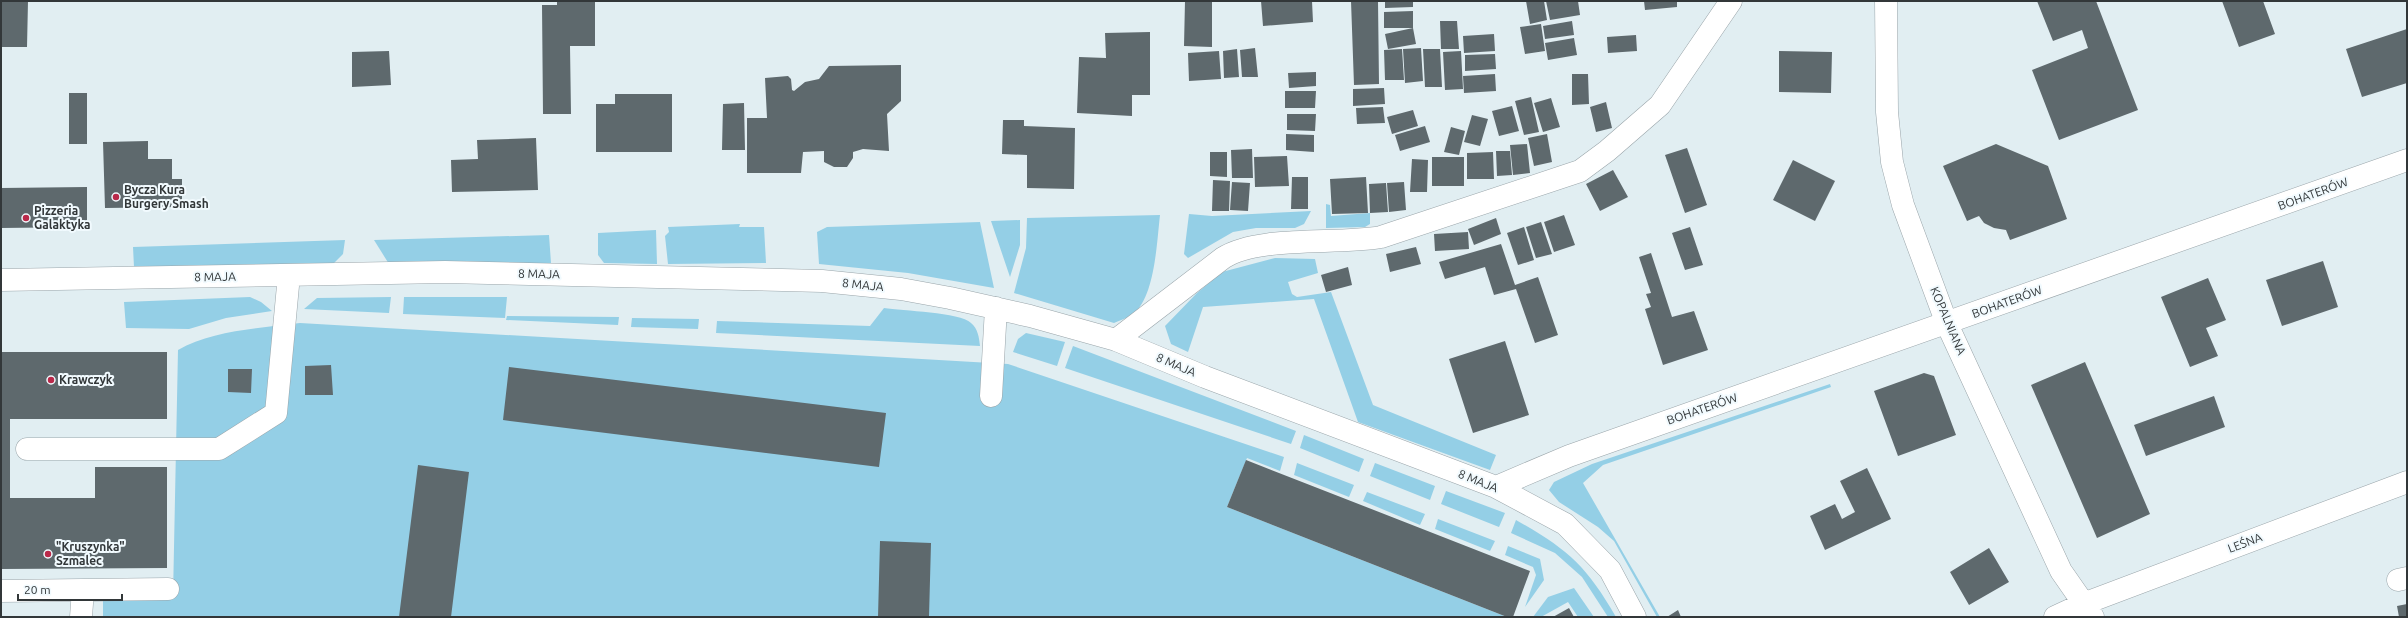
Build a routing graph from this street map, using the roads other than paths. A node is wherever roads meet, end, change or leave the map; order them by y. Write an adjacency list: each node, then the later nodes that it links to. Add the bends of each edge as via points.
1 (1731, 1): 8 (street, via 1660,105 1607,152 1580,171 1381,237 1238,249)
2 (1886, 1): 7 (street, KOPALNIANA, via 1887,112 1892,162 1903,205)
3 (2407, 160): 7 (street, BOHATERÓW)
4 (288, 275): 5 (street, 8 MAJA); 6 (street, 8 MAJA, via 445,272 822,281 901,289); 10 (street, via 276,413 219,449)
5 (1, 280)
6 (996, 308): 8 (street, 8 MAJA); 9 (street)
7 (1947, 324): 12 (street, BOHATERÓW, via 1570,456); 16 (street, KOPALNIANA, via 2061,571)
8 (1116, 340): 12 (street, 8 MAJA, via 1205,377)
9 (991, 396)
10 (27, 449)
11 (2407, 482): 16 (street, LEŚNA)
12 (1496, 487): 18 (street, 8 MAJA, via 1565,524 1610,570)
13 (168, 589): 14 (street)
14 (83, 590): 15 (street); 17 (street)
15 (1, 591)
16 (2088, 610): 19 (street, LEŚNA)
17 (82, 617)
18 (1635, 617)
19 (2055, 617)

